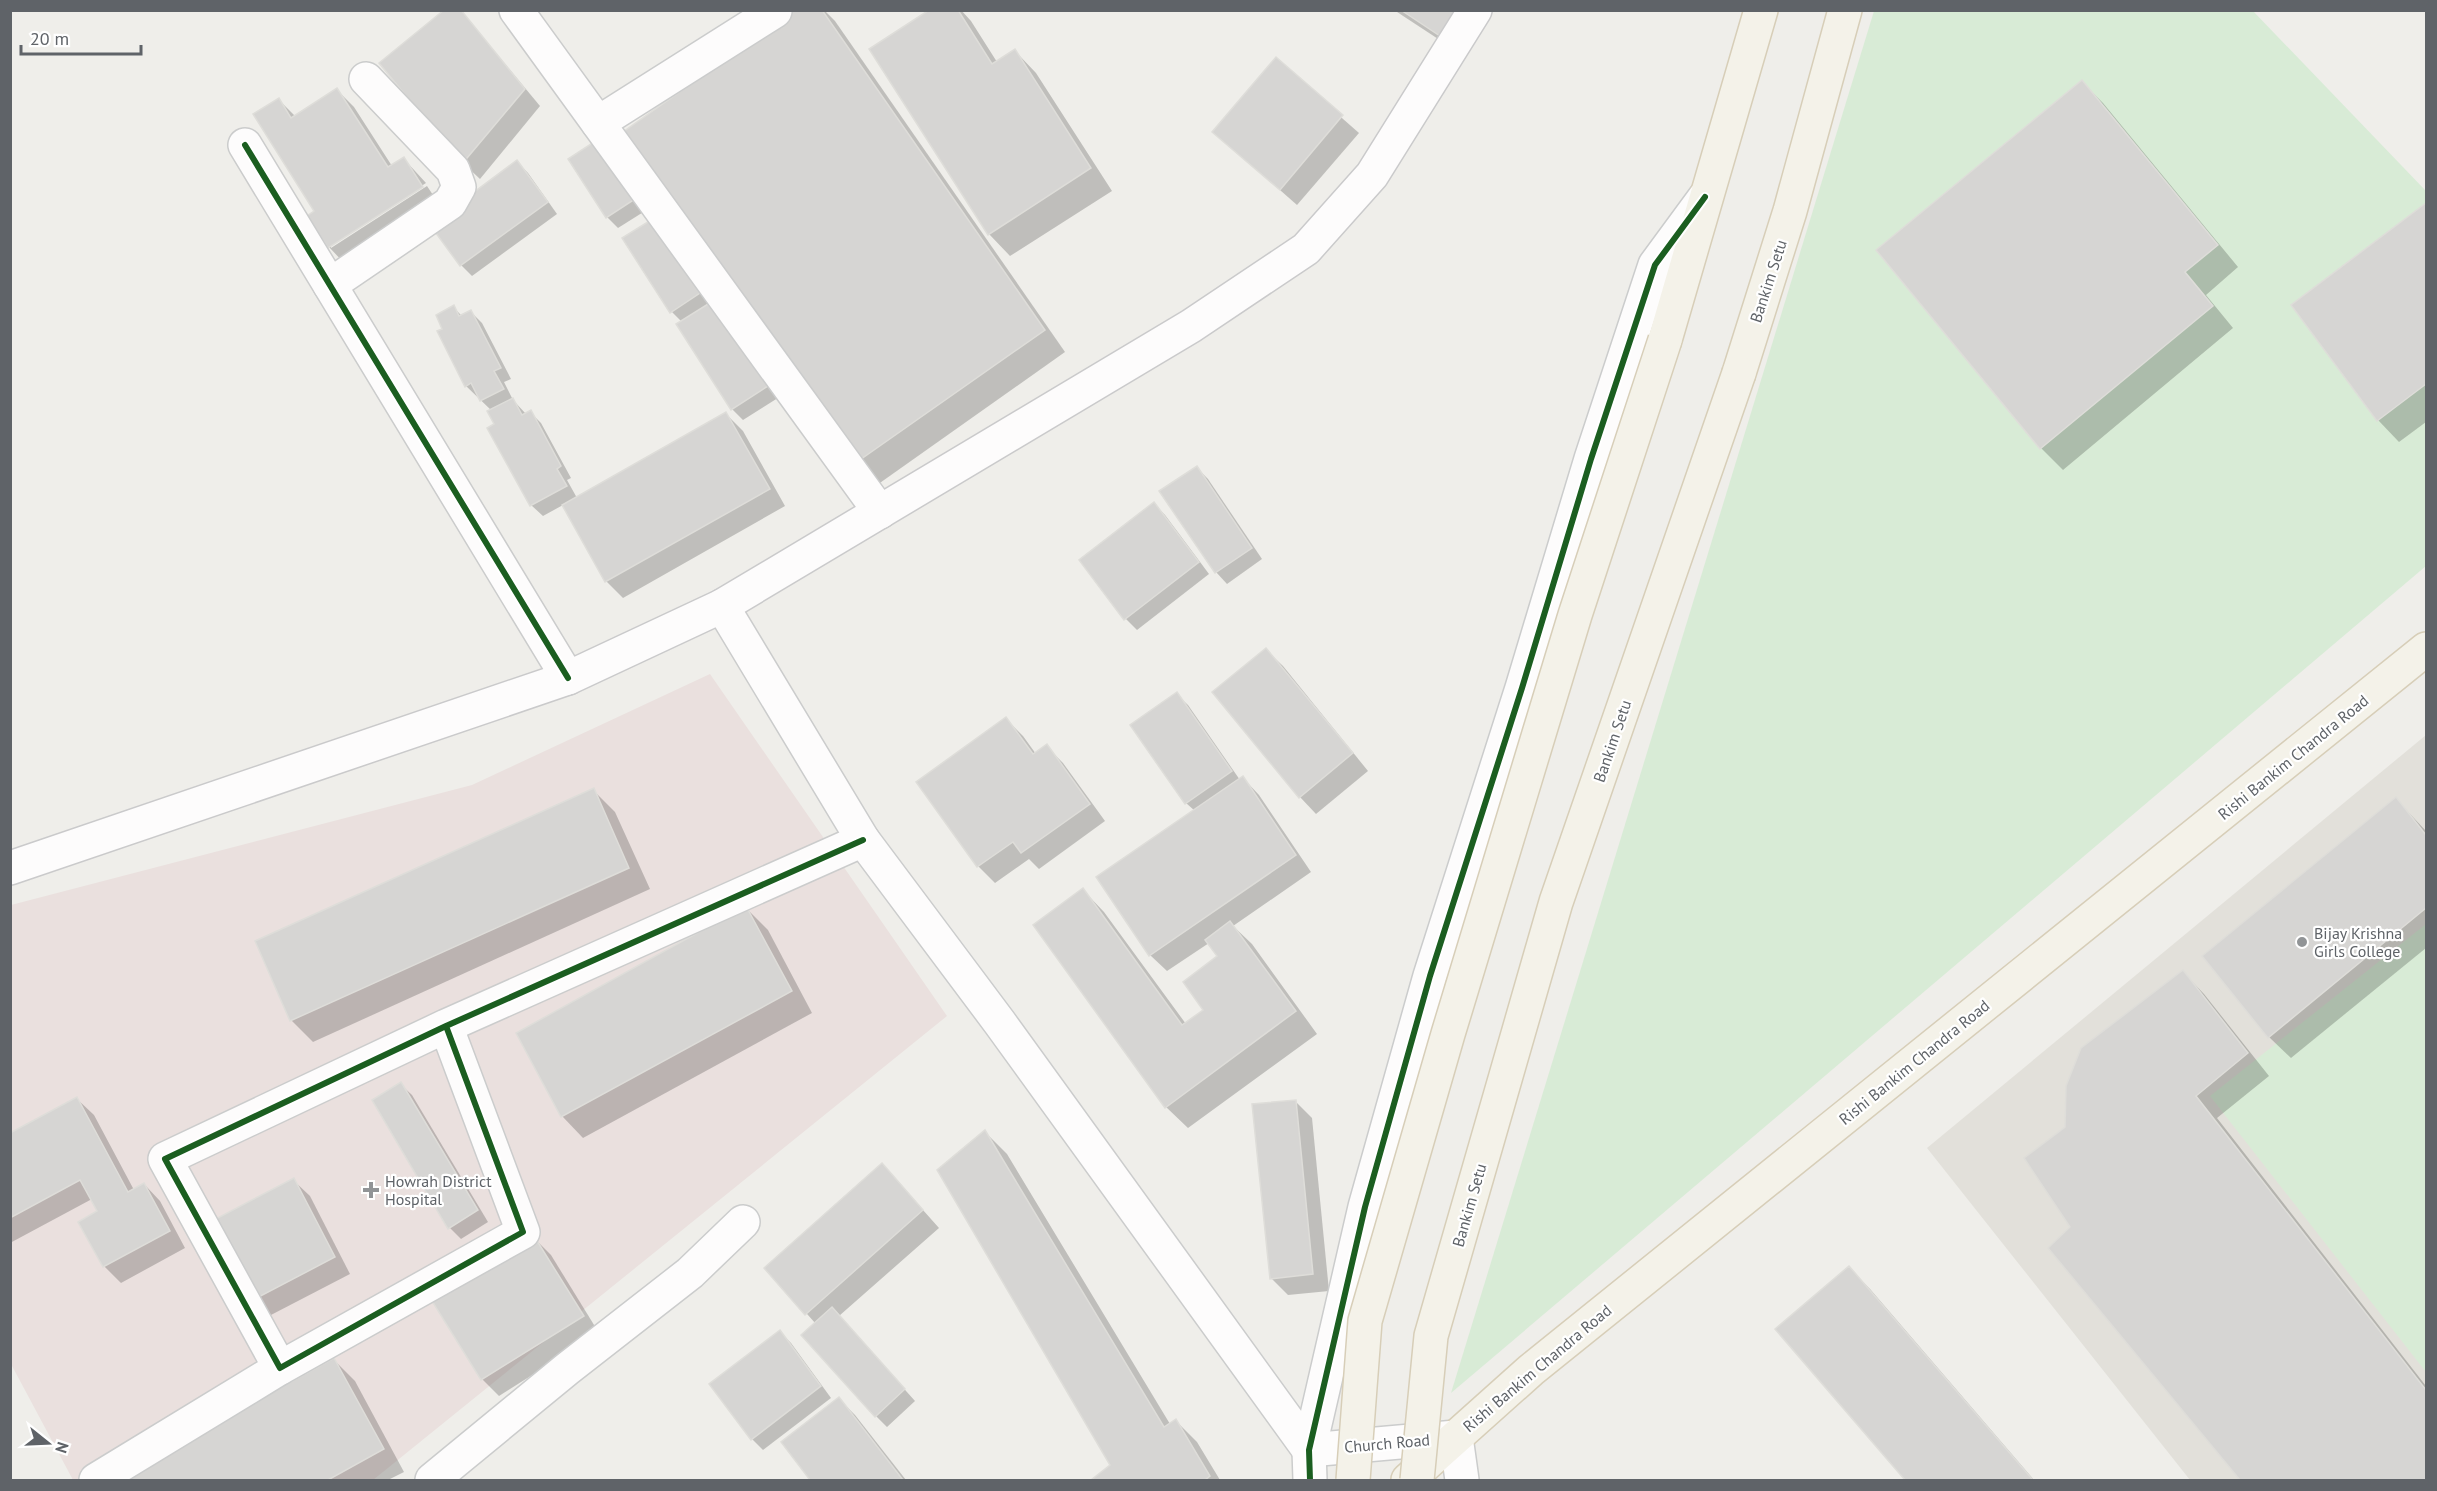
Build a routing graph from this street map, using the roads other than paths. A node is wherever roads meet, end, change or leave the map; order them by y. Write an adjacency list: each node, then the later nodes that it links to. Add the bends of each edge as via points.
1 (516, 10): 7 (street)
2 (1475, 10): 11 (street, via 1372,175 1306,249 1191,326)
3 (1761, 10): 9 (main road)
4 (1845, 10): 26 (main road, Bankim Setu, bridge, via 1790,212 1739,373 1556,902 1431,1336)
5 (775, 11): 7 (street)
6 (366, 79): 10 (street, via 453,170 459,187 450,203)
7 (598, 123): 11 (street)
8 (245, 145): 10 (street)
9 (1705, 197): 21 (street, via 1655,266 1591,459 1431,976 1365,1207); 24 (main road, bridge, via 1665,340 1572,626 1448,1034 1365,1321)
10 (330, 285): 14 (street)
11 (880, 512): 12 (street)
12 (722, 606): 14 (street); 15 (street)
13 (2427, 649): 20 (main road, Rishi Bankim Chandra Road, via 1531,1370)
14 (568, 678): 16 (street)
15 (863, 840): 17 (street); 21 (street, via 1000,1023)
16 (10, 868)
17 (446, 1026): 19 (street, via 523,1232); 19 (street, via 165,1159)
18 (743, 1222): 23 (street, via 690,1273)
19 (280, 1368): 22 (street)
20 (1456, 1437): 21 (street, Church Road); 25 (main road, Rishi Bankim Chandra Road); 27 (street)
21 (1310, 1465)
22 (96, 1480)
23 (432, 1480)
24 (1353, 1480)
25 (1407, 1480)
26 (1417, 1480)
27 (1462, 1480)

